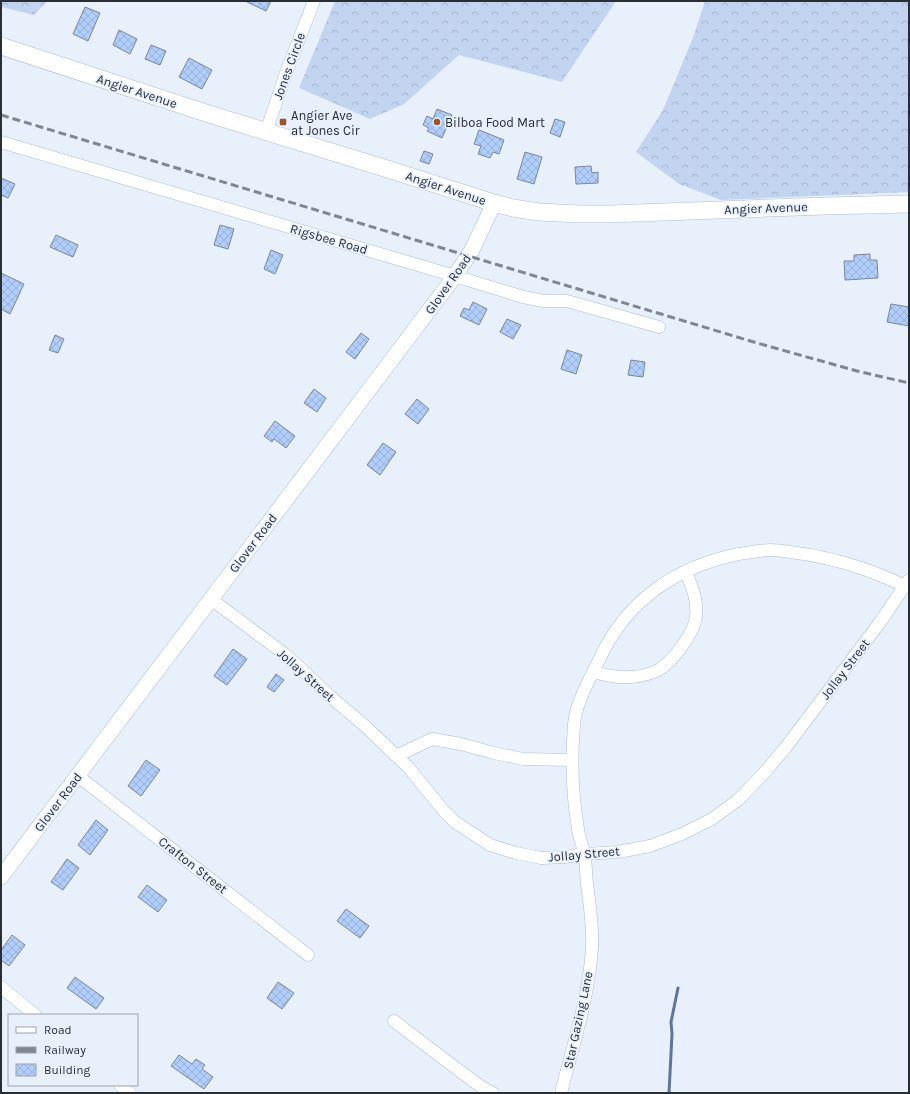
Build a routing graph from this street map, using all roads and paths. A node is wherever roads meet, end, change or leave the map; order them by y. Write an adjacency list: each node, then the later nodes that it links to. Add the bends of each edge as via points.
1 (314, 1): 3 (street, Jones Circle, via 286,70)
2 (1, 46): 3 (main road, Angier Avenue)
3 (266, 132): 5 (main road, Angier Avenue)
4 (1, 142): 7 (street, Rigsbee Road)
5 (494, 203): 6 (main road, Angier Avenue, via 539,212 605,214); 7 (street, Glover Road, via 472,250)
6 (909, 204)
7 (455, 276): 8 (street, Rigsbee Road, via 523,297 544,301 567,301); 11 (street, Glover Road)
8 (659, 327)
9 (686, 572): 10 (street, Star Gazing Lane, via 720,558 772,550 849,564); 12 (street, Star Gazing Lane, via 658,587 636,606 608,641); 12 (street, via 692,586 696,618 685,640 668,662 657,670 631,677)
10 (907, 583): 16 (street, Jollay Street, via 786,747 738,800 712,819 650,846 618,852)
11 (211, 599): 13 (street, Jollay Street, via 287,656); 15 (street, Glover Road)
12 (593, 672): 14 (street, Star Gazing Lane, via 574,722)
13 (396, 756): 14 (street, via 432,739 523,759); 16 (street, Jollay Street, via 454,822 490,845 541,858)
14 (572, 760): 16 (street, Star Gazing Lane, via 578,830)
15 (78, 776): 17 (street, Glover Road); 18 (street, Crafton Street)
16 (584, 854): 25 (street, Star Gazing Lane, via 591,917 589,982)
17 (1, 876)
18 (308, 955)
19 (1, 987): 20 (street)
20 (34, 1014)
21 (394, 1021): 24 (street)
22 (121, 1086): 23 (street)
23 (130, 1093)
24 (493, 1093)
25 (562, 1093)

